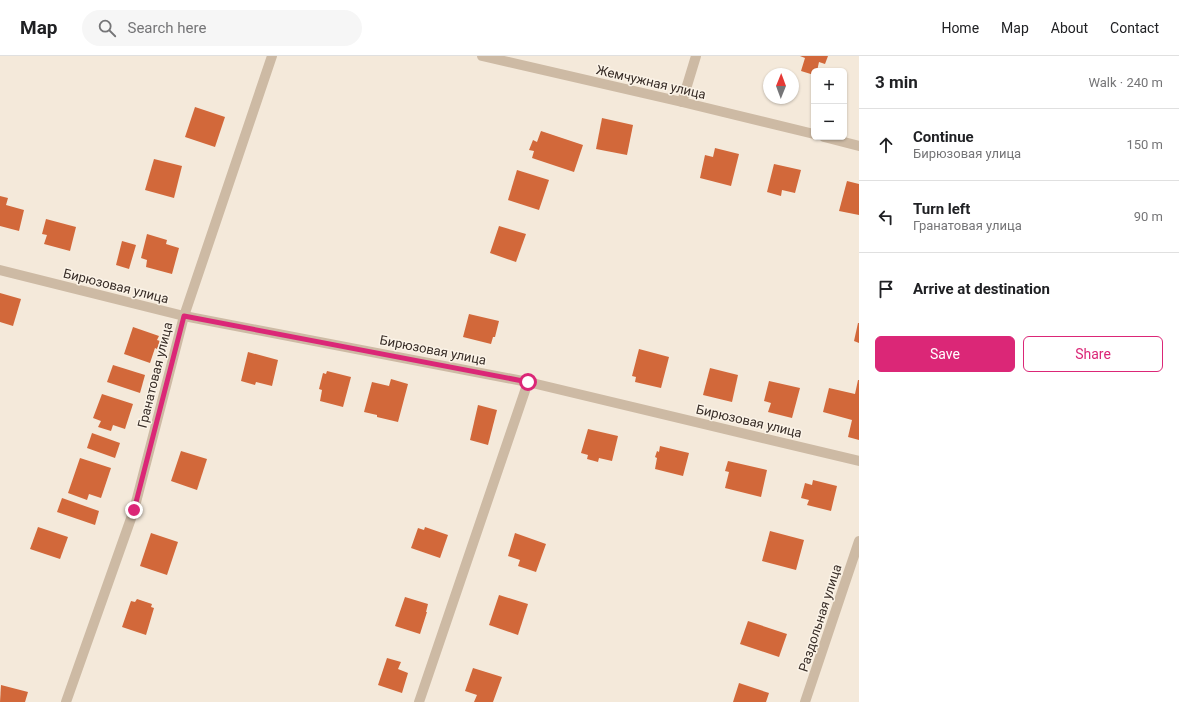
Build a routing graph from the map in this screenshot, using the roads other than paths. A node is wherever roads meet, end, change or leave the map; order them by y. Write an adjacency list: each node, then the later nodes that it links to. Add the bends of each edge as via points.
1 (272, 56): 9 (street, Гранатовая улица)
2 (482, 56): 4 (street, Жемчужная улица)
3 (696, 56): 4 (street)
4 (682, 102): 5 (street, Жемчужная улица)
5 (811, 133)
6 (836, 140): 7 (street)
7 (859, 146)
8 (0, 270): 9 (street, Бирюзовая улица)
9 (184, 316): 10 (street, Бирюзовая улица); 13 (street, Гранатовая улица, via 134,510)
10 (528, 382): 11 (street, Бирюзовая улица); 14 (street)
11 (859, 461)
12 (859, 541): 15 (street, Раздольная улица)
13 (66, 702)
14 (419, 702)
15 (805, 702)

